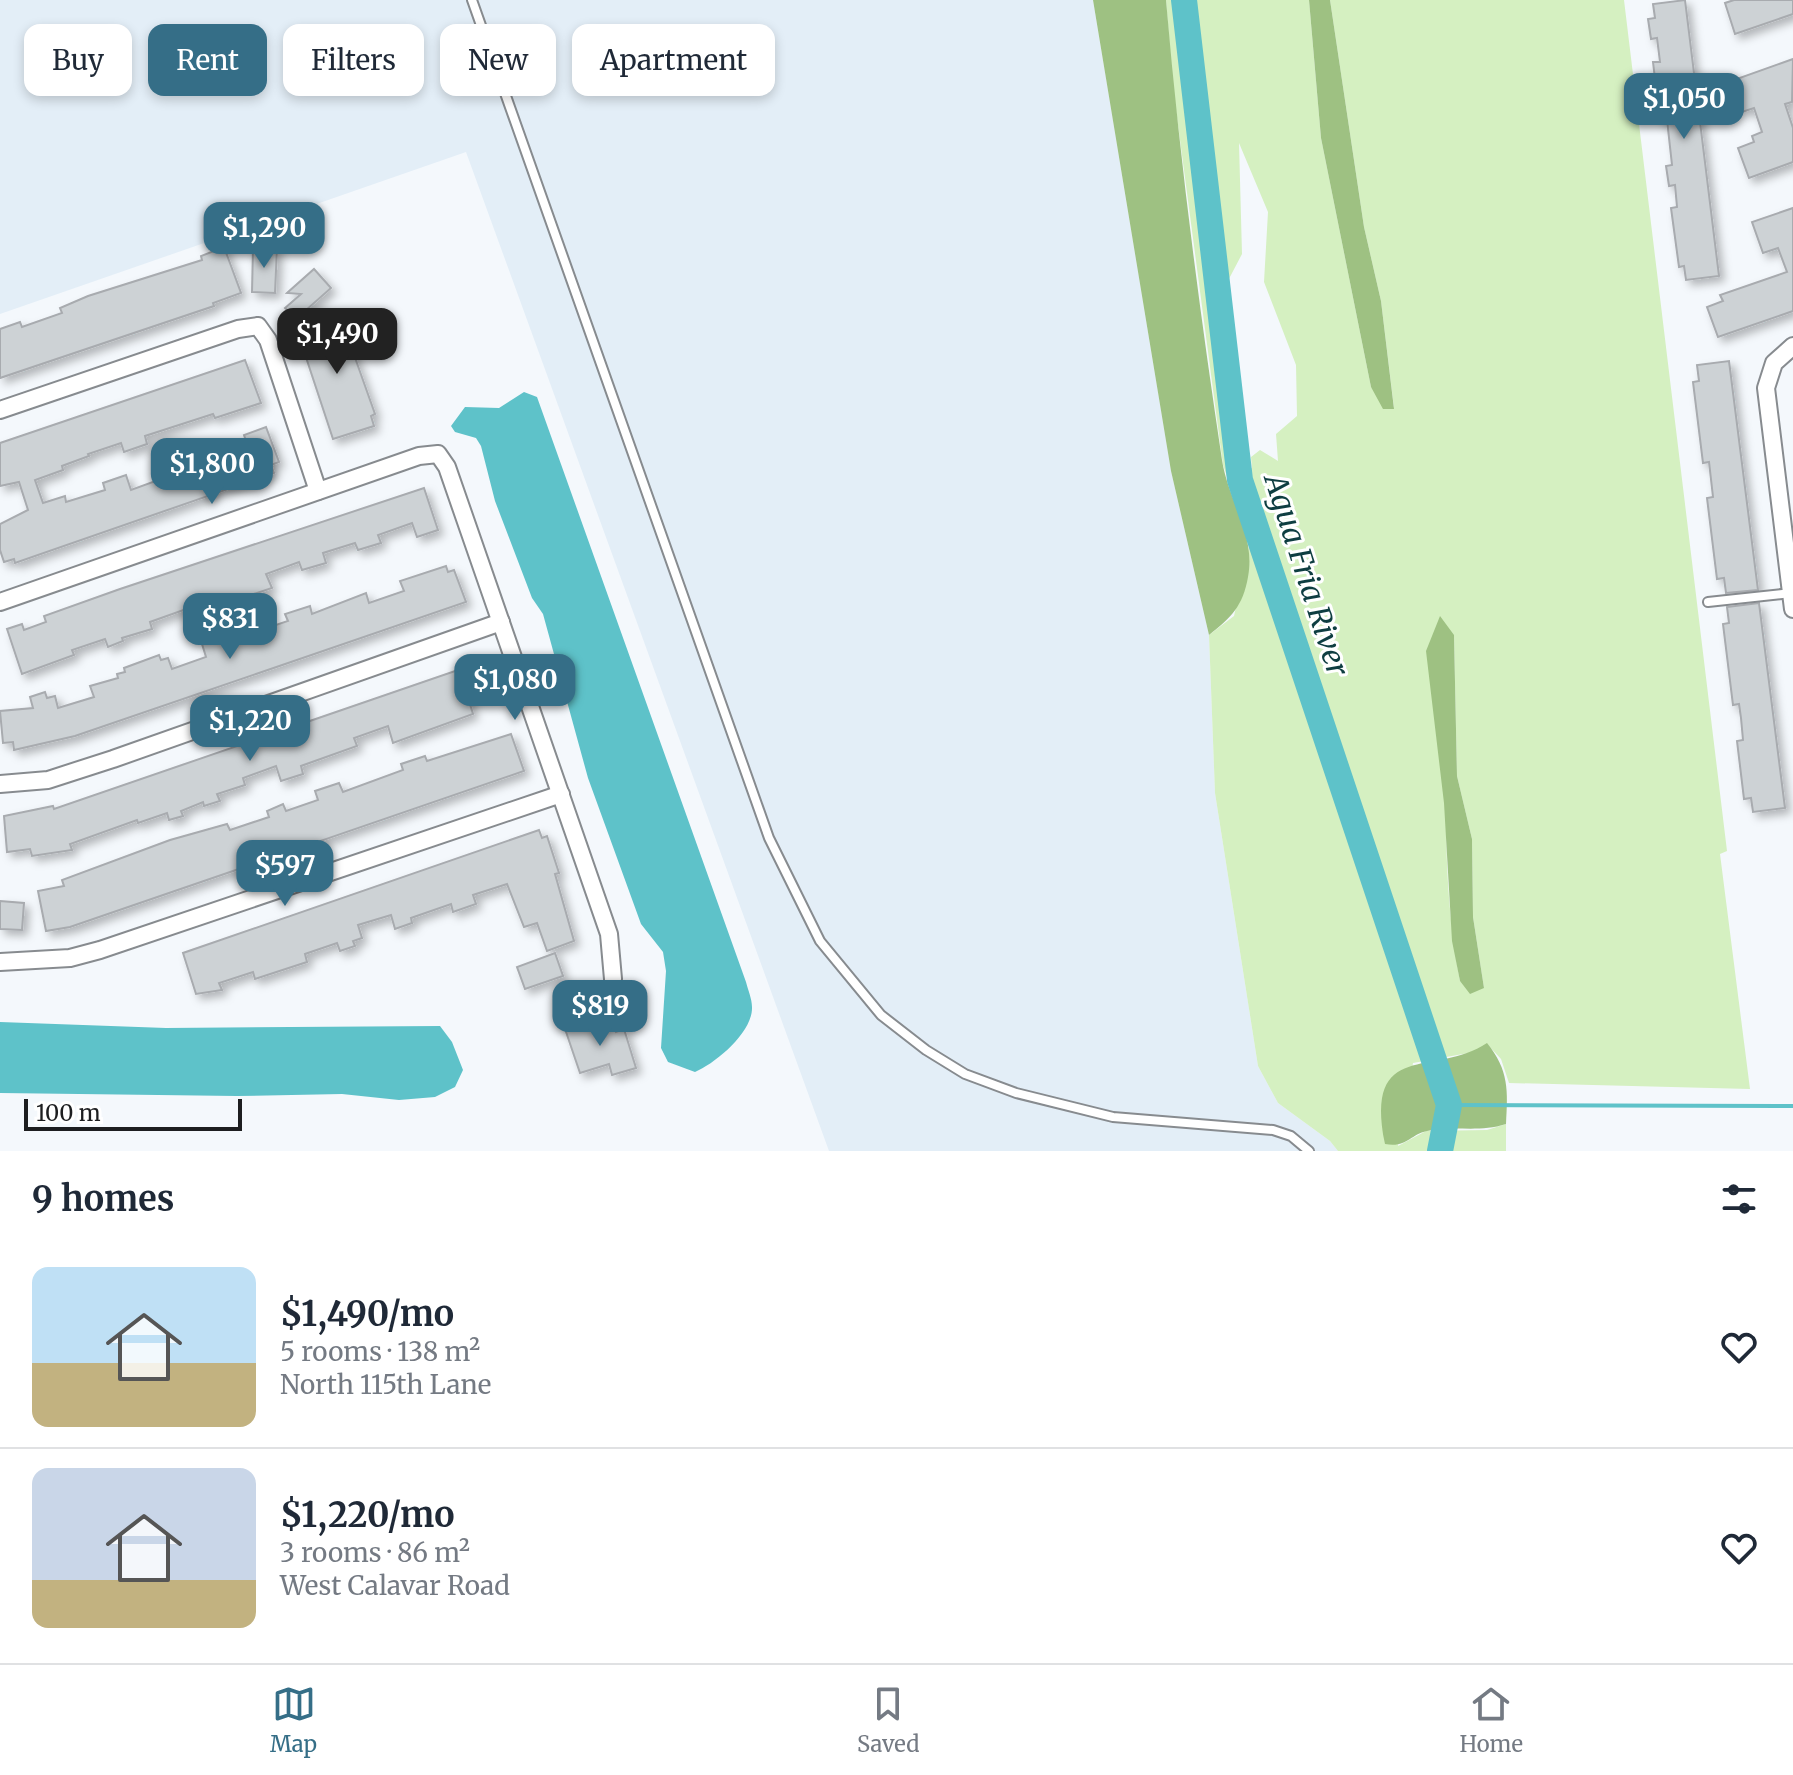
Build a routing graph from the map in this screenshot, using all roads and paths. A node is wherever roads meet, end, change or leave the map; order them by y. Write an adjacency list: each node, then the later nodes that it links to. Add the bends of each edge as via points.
1 (472, 0): 13 (lane, via 769,838 820,941 881,1015 965,1074 1016,1093 1113,1117 1273,1130)
2 (1793, 346): 5 (street, via 1774,363 1766,395)
3 (0, 410): 4 (street, via 258,326 268,340)
4 (318, 491): 6 (street); 8 (street, via 438,454)
5 (1792, 601): 7 (lane)
6 (0, 602)
7 (1708, 602)
8 (501, 622): 9 (street, via 113,759 48,780); 10 (street)
9 (0, 784)
10 (561, 794): 11 (street, via 100,950 70,958); 12 (street, via 609,934)
11 (0, 962)
12 (613, 979)
13 (1309, 1151)

